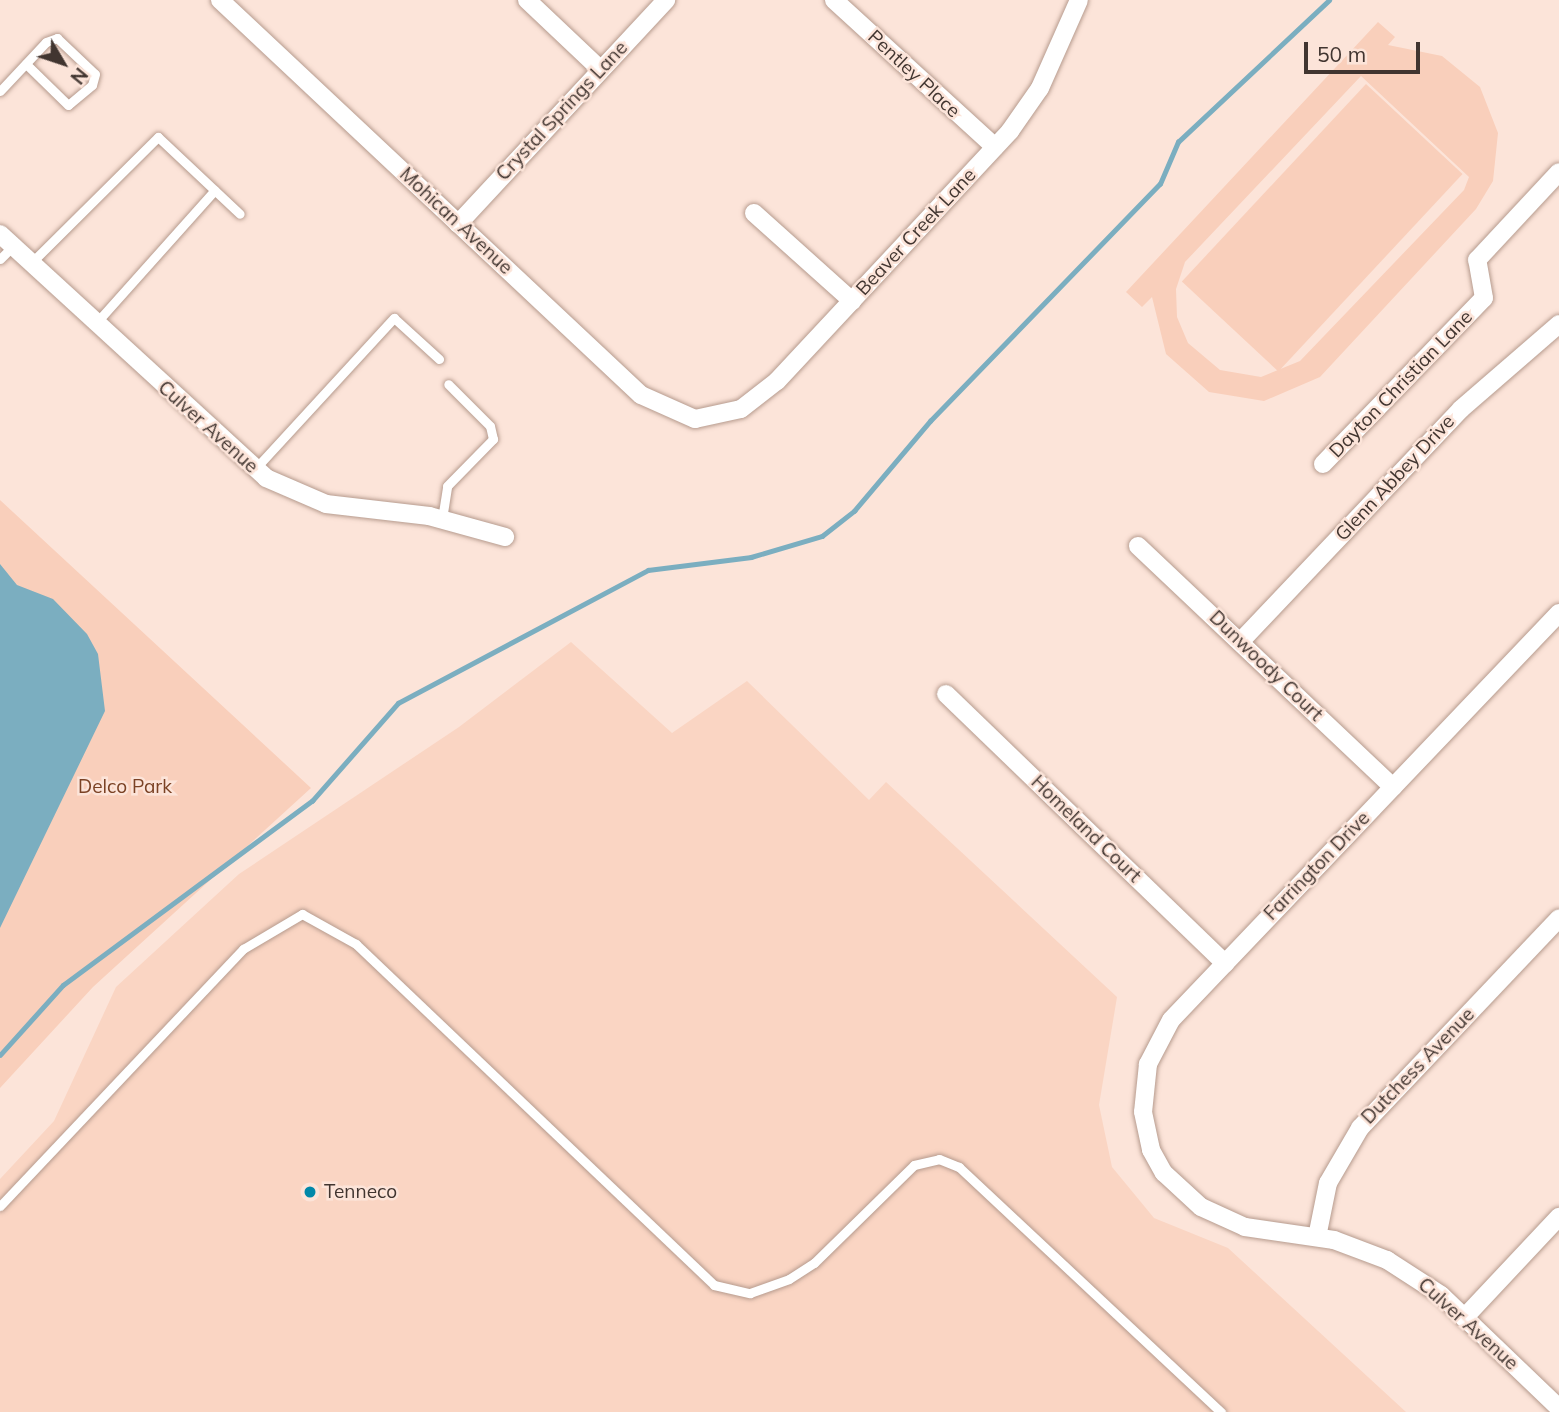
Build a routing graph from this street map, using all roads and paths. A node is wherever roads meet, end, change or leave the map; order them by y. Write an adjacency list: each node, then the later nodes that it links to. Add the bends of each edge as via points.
1 (220, 0): 14 (street, Mohican Avenue)
2 (527, 0): 7 (street)
3 (666, 0): 7 (street, Crystal Springs Lane)
4 (834, 0): 9 (street, Pentley Place)
5 (1079, 0): 9 (street, Beaver Creek Lane, via 1040,88)
6 (26, 64): 6 (lane, via 57,38 95,74 92,85 68,105); 8 (lane)
7 (600, 69): 14 (street, Crystal Springs Lane)
8 (0, 91)
9 (995, 147): 18 (street, Beaver Creek Lane)
10 (1559, 172): 24 (street, Dayton Christian Lane, via 1476,260 1484,299)
11 (215, 191): 13 (lane); 17 (lane, via 158,137); 19 (lane)
12 (754, 213): 18 (street)
13 (240, 214)
14 (458, 223): 23 (street, Mohican Avenue, via 641,395 681,417)
15 (6, 240): 16 (lane); 17 (street, Culver Avenue)
16 (0, 259)
17 (31, 263): 19 (street, Culver Avenue)
18 (852, 301): 23 (street, Beaver Creek Lane, via 756,399)
19 (96, 323): 25 (street, Culver Avenue)
20 (1559, 324): 30 (street, Glenn Abbey Drive, via 1461,409)
21 (439, 359): 25 (lane, via 394,317)
22 (448, 384): 26 (lane, via 490,426 493,439 447,486)
23 (704, 419)
24 (1323, 464)
25 (254, 470): 26 (street, Culver Avenue, via 326,504)
26 (442, 519): 27 (street, Culver Avenue)
27 (505, 537)
28 (1138, 546): 30 (street, Dunwoody Court)
29 (1559, 613): 32 (street, Farrington Drive)
30 (1240, 642): 32 (street, Dunwoody Court)
31 (946, 694): 34 (street, Homeland Court)
32 (1393, 787): 34 (street, Farrington Drive)
33 (1559, 918): 38 (street, Dutchess Avenue, via 1360,1128 1334,1170)
34 (1225, 963): 35 (street, Farrington Drive, via 1166,1027 1148,1063 1143,1112)
35 (1151, 1150): 38 (street, Culver Avenue, via 1178,1190 1222,1219)
36 (0, 1206): 41 (lane, via 243,949 302,914 356,944 714,1284 750,1293 789,1279 814,1264 914,1165 939,1159 959,1167)
37 (1559, 1217): 39 (street)
38 (1317, 1237): 39 (street, Culver Avenue, via 1387,1260)
39 (1464, 1318): 40 (street, Culver Avenue)
40 (1559, 1408)
41 (1221, 1412)

